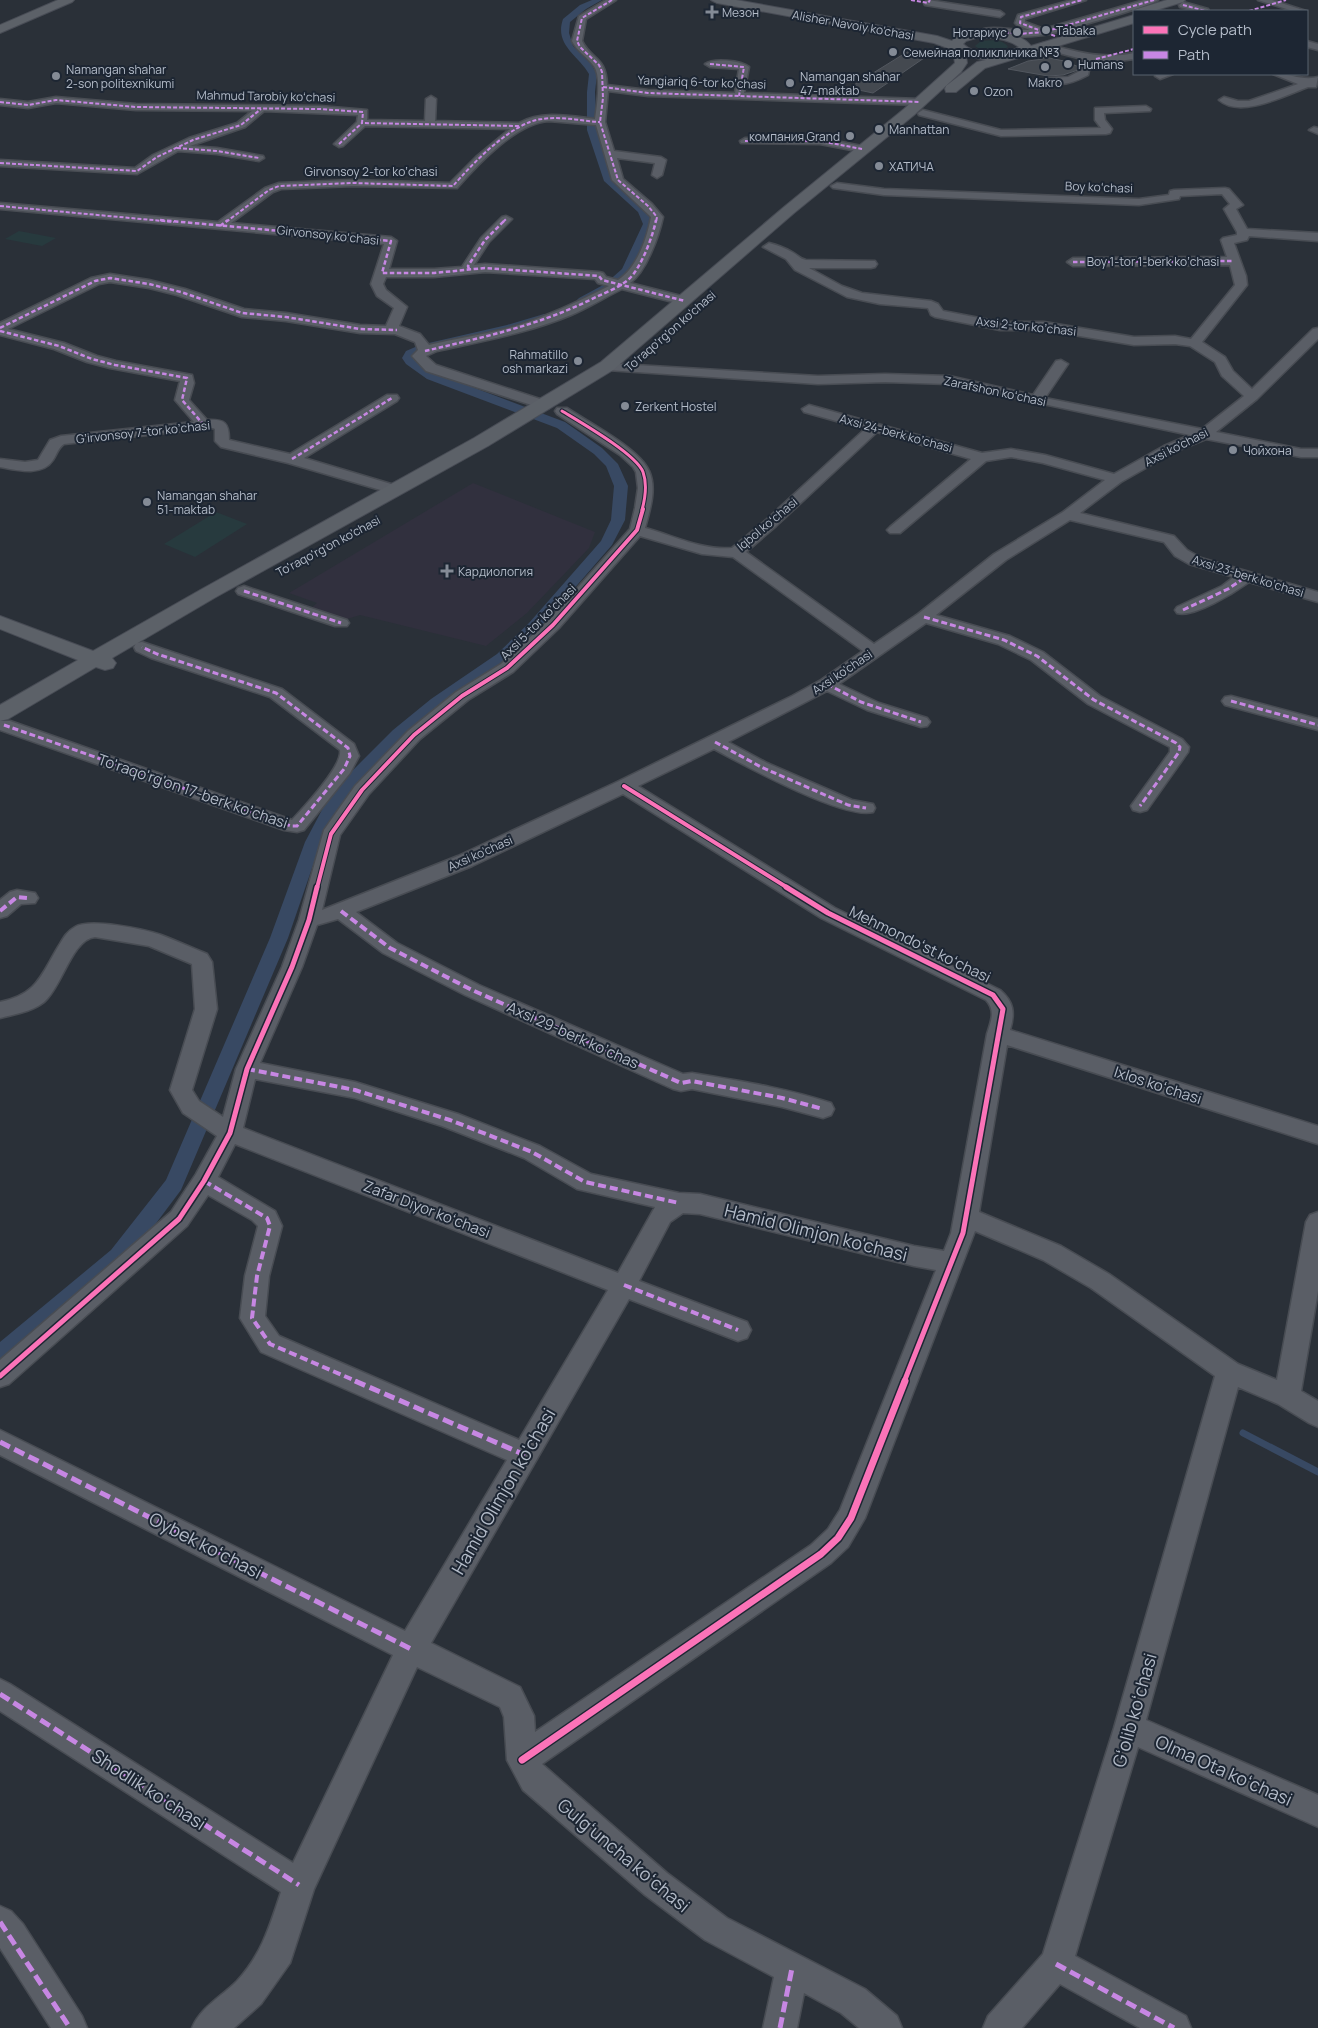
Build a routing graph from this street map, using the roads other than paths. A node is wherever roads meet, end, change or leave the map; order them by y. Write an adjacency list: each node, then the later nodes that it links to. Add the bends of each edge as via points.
1 (54, 0): 21 (main road)
2 (68, 0): 21 (main road)
3 (612, 0): 37 (street, via 582,18 577,41 601,68)
4 (717, 0): 27 (main road, Alisher Navoiy ko'chasi, via 925,37)
5 (743, 0): 24 (main road, via 921,32)
6 (911, 0): 11 (street)
7 (1082, 0): 23 (street, via 1021,17 1020,23)
8 (1198, 0): 12 (main road)
9 (1262, 0): 13 (street)
10 (1286, 0): 13 (street)
11 (929, 1): 22 (street, via 1003,11)
12 (1181, 2): 14 (main road); 16 (street)
13 (1274, 4): 17 (street); 18 (street)
14 (1156, 6): 15 (main road)
15 (1139, 9)
16 (1202, 10)
17 (1253, 10)
18 (1298, 10)
19 (1133, 11): 23 (main road)
20 (1133, 19): 26 (main road)
21 (1, 26)
22 (985, 32): 23 (street); 24 (main road); 25 (main road)
23 (1049, 34): 25 (main road, via 1040,38)
24 (970, 36): 27 (main road, via 957,41)
25 (1009, 37): 29 (main road, via 1025,46)
26 (1043, 46): 29 (main road); 31 (street)
27 (959, 48): 29 (main road, Alisher Navoiy ko'chasi, via 984,56); 42 (main road, To'raqo'rg'on ko'chasi, via 961,63)
28 (1133, 50): 31 (street)
29 (1014, 54): 42 (main road, To'raqo'rg'on ko'chasi, via 981,65)
30 (1133, 56): 31 (street)
31 (1091, 58): 34 (street, via 1085,73 1070,80)
32 (710, 64): 38 (street, via 744,67)
33 (1281, 75): 36 (street)
34 (1052, 80)
35 (1318, 80): 36 (street)
36 (1313, 85): 40 (street, via 1250,104)
37 (603, 87): 38 (street, Yangiаriq 6-tor koʼchasi, via 636,93); 46 (street)
38 (739, 96): 42 (street, Yangiаriq 6-tor koʼchasi)
39 (431, 99): 47 (street)
40 (1224, 100)
41 (0, 102): 43 (street, Mahmud Tarobiy koʻchasi, via 28,105 56,100 136,107)
42 (921, 108): 44 (street, Yangiаriq 6-tor koʼchasi, via 1008,133 1106,130 1098,110); 52 (main road, To'raqo'rg'on ko'chasi); 58 (main road, To'raqo'rg'on ko'chasi)
43 (261, 109): 45 (street, Mahmud Tarobiy koʻchasi, via 363,112); 51 (street, via 240,125)
44 (1146, 109)
45 (362, 122): 47 (street); 50 (street)
46 (598, 122): 48 (street, Girvonsoy 2-tor koʼchasi, via 539,119); 53 (street)
47 (430, 124): 48 (street)
48 (518, 126): 62 (street, Girvonsoy 2-tor koʼchasi, via 470,166 449,189 353,183 283,186 269,190)
49 (745, 141): 52 (street, via 820,141)
50 (339, 144)
51 (176, 148): 54 (street); 55 (street, via 137,171)
52 (862, 150): 73 (main road, To'raqo'rg'on ko'chasi)
53 (610, 154): 56 (street, via 661,160); 72 (street, via 620,184 648,206 656,217 654,232 638,266 630,278)
54 (259, 158)
55 (0, 163)
56 (657, 175)
57 (1210, 180): 59 (street)
58 (837, 186): 59 (street, Boy koʻchasi, via 884,192 1139,202 1172,198 1174,193); 65 (main road, To'raqo'rg'on ko'chasi)
59 (1225, 191): 63 (street, via 1237,205 1230,208)
60 (0, 206): 62 (street, Girvonsoy koʻchasi)
61 (506, 219): 70 (street, via 485,240)
62 (220, 226): 71 (street, Girvonsoy koʻchasi, via 391,241)
63 (1242, 232): 64 (street); 66 (street, via 1243,238 1227,240)
64 (1318, 237)
65 (769, 247): 67 (street, Аxsi 2-tor koʼchasi); 74 (main road, To'raqo'rg'on ko'chasi)
66 (1233, 261): 68 (street, Boy 1-tor 1-berk koʼchasi); 78 (street, via 1240,273 1241,285)
67 (797, 262): 69 (street, via 809,265); 78 (street, Аxsi 2-tor koʼchasi, via 799,267 849,293 931,305 936,313 982,323 1044,326 1134,341)
68 (1072, 262)
69 (871, 264)
70 (469, 269): 71 (street); 72 (street, via 599,276)
71 (382, 273): 76 (street, via 376,285 385,298 401,308 392,327)
72 (616, 284): 73 (street); 79 (street, via 567,312 538,323)
73 (685, 301): 82 (main road, To'raqo'rg'on ko'chasi)
74 (686, 318)
75 (0, 329): 76 (street, via 96,281 110,278 164,287 242,313 360,329); 90 (street, via 99,361 187,378 182,400)
76 (397, 330): 79 (street, via 412,334)
77 (1318, 332): 84 (street, Axsi ko'chasi)
78 (1194, 343): 84 (street, Аxsi 2-tor koʼchasi, via 1220,360 1227,373)
79 (424, 347): 87 (street, via 419,356 431,368)
80 (644, 354): 83 (main road, To'raqo'rg'on ko'chasi)
81 (1061, 364): 86 (street)
82 (607, 366): 83 (street, Zarafshon koʻchasi); 87 (main road, To'raqo'rg'on ko'chasi)
83 (630, 367): 86 (street, Zarafshon koʻchasi, via 818,380 931,378); 89 (main road, To'raqo'rg'on ko'chasi)
84 (1252, 396): 93 (street, Axsi ko'chasi)
85 (392, 398): 96 (street)
86 (1037, 400): 93 (street, Zarafshon koʻchasi)
87 (543, 405): 91 (main road, To'raqo'rg'on ko'chasi)
88 (809, 410): 92 (street, Аxsi 24-berk koʼchasi)
89 (562, 411): 91 (main road, To'raqo'rg'on ko'chasi); 101 (street, Аxsi 5-tor koʼchasi, via 625,452 639,465 646,488)
90 (203, 424): 96 (street, Gʼirvonsoy 7-tor koʼchasi, via 220,425 222,441 226,444); 97 (street, Gʼirvonsoy 7-tor koʼchasi, via 61,440 53,445 46,461 35,466)
91 (524, 425): 99 (main road, To'raqo'rg'on ko'chasi); 105 (main road, To'raqo'rg'on ko'chasi, via 375,521)
92 (874, 428): 95 (street, Аxsi 24-berk koʼchasi); 103 (street, Iqbol koʻchasi)
93 (1205, 434): 94 (street, Zarafshon koʻchasi, via 1301,453); 98 (street, Axsi ko'chasi, via 1169,448)
94 (1318, 453)
95 (982, 457): 98 (street, Аxsi 24-berk koʼchasi, via 1011,453); 102 (street, Аxsi 24-berk koʼchasi)
96 (292, 459): 99 (street, Gʼirvonsoy 7-tor koʼchasi)
97 (0, 463)
98 (1116, 478): 100 (street, Axsi ko'chasi)
99 (396, 490): 114 (main road, To'raqo'rg'on ko'chasi)
100 (1068, 515): 104 (street, Аxsi 23-berk koʼchasi, via 1169,539 1187,557); 108 (street, Axsi ko'chasi, via 1000,557)
101 (637, 530): 103 (street, Iqbol koʻchasi, via 706,549 729,554); 127 (street, Аxsi 5-tor koʼchasi, via 553,625 507,668 462,696 414,735 362,790 331,834)
102 (895, 530)
103 (736, 552): 113 (street)
104 (1247, 576): 106 (street, Аxsi 23-berk koʼchasi); 107 (street, via 1228,589)
105 (244, 591): 110 (street); 112 (main road, To'raqo'rg'on ko'chasi)
106 (1318, 597)
107 (1183, 610)
108 (924, 617): 113 (street, Axsi ko'chasi); 122 (street, via 1021,648 1037,656 1094,700 1176,743 1180,748 1178,752)
109 (0, 622): 114 (main road)
110 (341, 623)
111 (0, 642): 114 (main road)
112 (142, 647): 114 (main road, To'raqo'rg'on ko'chasi); 117 (street, To'raqo'rg'on 17-berk koʼchasi, via 276,693 348,748 350,756 344,769 300,823 292,826)
113 (874, 651): 115 (street, Axsi ko'chasi)
114 (90, 668): 117 (main road, To'raqo'rg'on ko'chasi)
115 (827, 684): 118 (street, via 876,709); 120 (street, Axsi ko'chasi)
116 (1231, 701): 119 (street)
117 (1, 722)
118 (922, 722)
119 (1318, 725)
120 (715, 742): 121 (street, Axsi ko'chasi); 123 (street, via 761,767 848,805)
121 (624, 786): 126 (street, Axsi ko'chasi, via 465,861); 129 (street, Mehmondoʻst koʻchasi, via 828,913 993,995 1005,1011)
122 (1140, 806)
123 (866, 808)
124 (28, 898): 125 (street, via 18,898)
125 (0, 911)
126 (341, 911): 127 (street, Axsi ko'chasi); 131 (street, Аxsi 29-berk koʼchas, via 390,948 463,986 681,1083 692,1081)
127 (309, 920): 130 (street, Аxsi 5-tor koʼchasi)
128 (0, 1010): 132 (street, Zafar Diyor koʻchasi, via 22,1004 44,990 73,939 83,931 95,930 153,940 200,959 206,1009 181,1090 192,1107)
129 (998, 1034): 133 (street, Ixlos koʻchasi); 136 (street, Mehmondoʻst koʻchasi)
130 (247, 1069): 132 (street, Аxsi 5-tor koʼchasi); 135 (street, via 355,1090 450,1120 532,1152 584,1182)
131 (823, 1109)
132 (225, 1129): 134 (street, Аxsi 5-tor koʼchasi); 139 (street, Zafar Diyor koʻchasi)
133 (1318, 1135)
134 (204, 1181): 142 (street, Аxsi 5-tor koʼchasi, via 179,1219); 146 (street, via 267,1218 270,1226 257,1276 252,1318 270,1344)
135 (679, 1203): 138 (street, Hamid Olimjon ko'chasi, via 700,1204); 139 (street, Hamid Olimjon ko'chasi, via 662,1215)
136 (966, 1217): 138 (street, Mehmondoʻst koʻchasi); 141 (street, via 1052,1253 1100,1281)
137 (1318, 1222): 143 (street)
138 (951, 1262): 150 (street, Mehmondoʻst koʻchasi, via 851,1518 838,1538 821,1554)
139 (624, 1285): 140 (street, Zafar Diyor koʻchasi); 146 (street, Hamid Olimjon ko'chasi)
140 (738, 1330)
141 (1229, 1372): 143 (street); 149 (street, Gʻolib koʻchasi)
142 (0, 1376)
143 (1287, 1396): 144 (street)
144 (1318, 1415)
145 (0, 1442): 147 (street, Oybek koʻchasi)
146 (525, 1455): 147 (street, Hamid Olimjon ko'chasi)
147 (411, 1650): 150 (street, via 510,1697 519,1716); 152 (street, Hamid Olimjon ko'chasi)
148 (0, 1694): 152 (street, Shodlik ko‘chasi)
149 (1129, 1728): 151 (street, Olma Ota koʻchasi); 154 (street, Gʻolib koʻchasi)
150 (522, 1760): 155 (street, Gulgʻuncha koʻchasi, via 534,1779 656,1884 716,1929)
151 (1318, 1811)
152 (299, 1885): 157 (street, Hamid Olimjon ko'chasi, via 278,1951 249,1992)
153 (0, 1922): 156 (street)
154 (1056, 1964): 160 (street, Gʻolib koʻchasi); 161 (street)
155 (792, 1968): 158 (street); 159 (street, Gulgʻuncha koʻchasi, via 853,2001)
156 (70, 2028)
157 (209, 2028)
158 (780, 2028)
159 (885, 2028)
160 (1000, 2028)
161 (1174, 2028)

